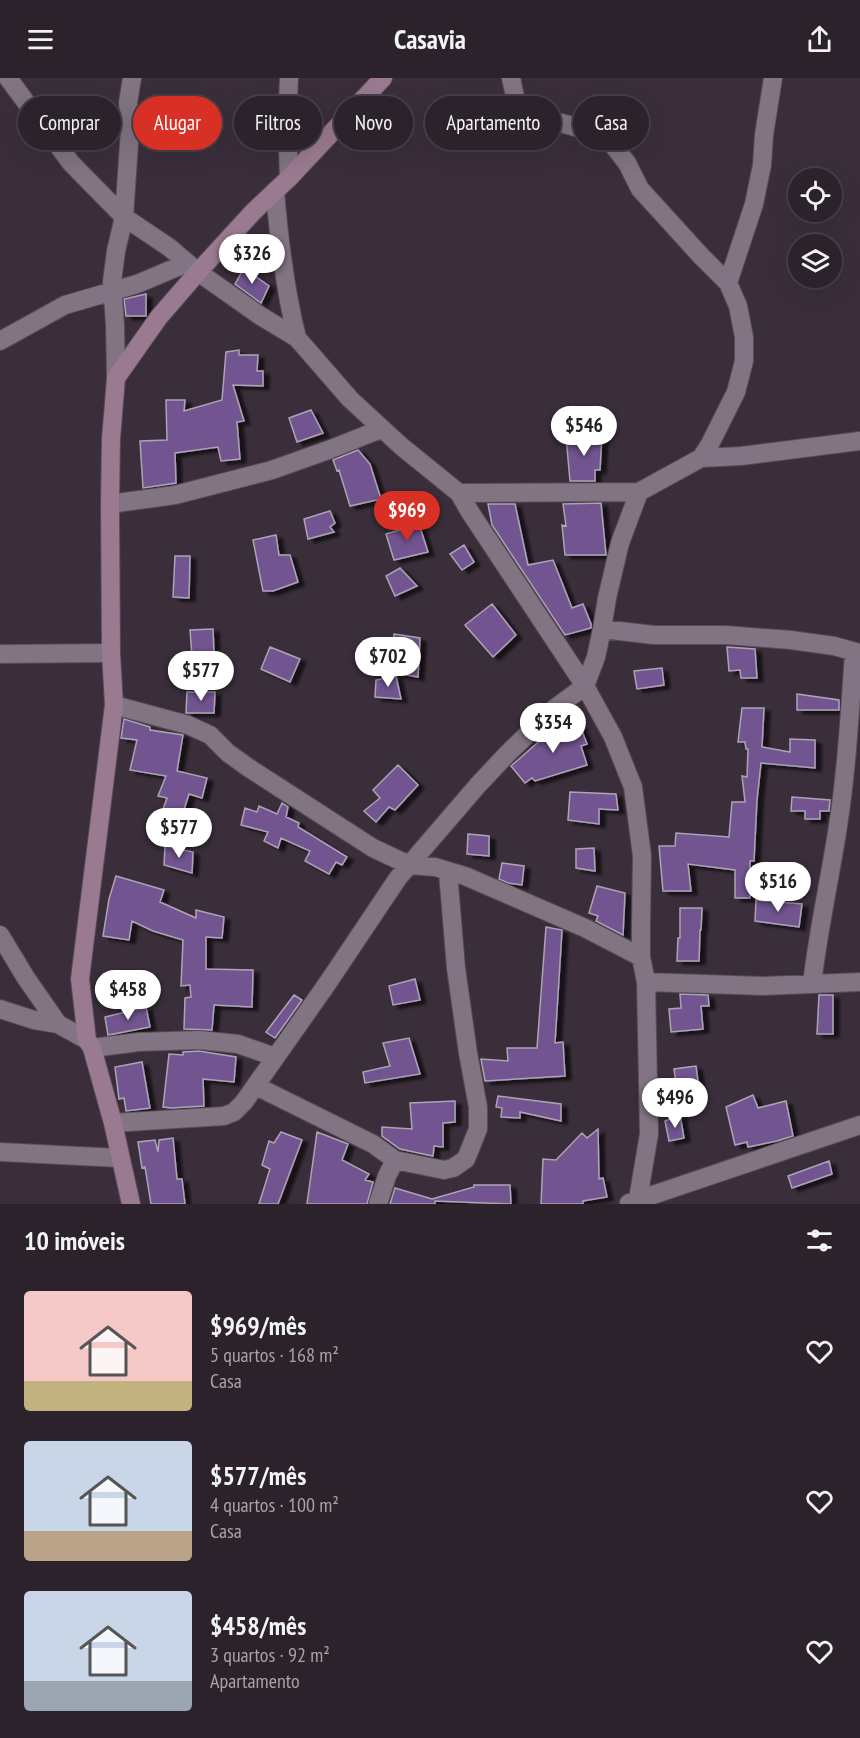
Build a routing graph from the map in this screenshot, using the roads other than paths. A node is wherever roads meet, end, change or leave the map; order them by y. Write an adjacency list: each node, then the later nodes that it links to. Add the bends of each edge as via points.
1 (132, 78): 9 (street)
2 (289, 78): 7 (street)
3 (383, 78): 7 (street)
4 (511, 78): 11 (street, via 516,101 525,110 597,135 613,145 640,189)
5 (773, 78): 11 (street, via 754,204)
6 (6, 81): 9 (street, via 71,163)
7 (289, 178): 8 (street)
8 (275, 191): 10 (street); 13 (street)
9 (124, 217): 10 (street); 12 (street)
10 (192, 267): 12 (street); 13 (street); 15 (street)
11 (728, 283): 18 (street, via 738,306 744,361 736,392)
12 (113, 292): 14 (street, via 65,304); 15 (street)
13 (297, 338): 16 (street)
14 (0, 341)
15 (116, 378): 21 (street)
16 (381, 429): 20 (street); 21 (street, via 272,470 175,495)
17 (860, 441): 18 (street)
18 (701, 458): 19 (street)
19 (639, 492): 20 (street); 22 (street, via 620,543)
20 (459, 493): 26 (street)
21 (110, 504): 23 (street)
22 (602, 629): 24 (street, via 791,640); 26 (street)
23 (111, 653): 25 (street); 27 (street)
24 (857, 653): 34 (street, via 838,825)
25 (0, 654)
26 (585, 686): 28 (street, via 555,708 508,753); 31 (street, via 612,736 633,788 642,856)
27 (114, 705): 28 (street, via 210,735 249,768 373,848); 37 (street, via 80,979)
28 (409, 865): 29 (street); 38 (street)
29 (448, 872): 31 (street, via 585,928); 44 (street, via 456,968 478,1129 466,1159 453,1168 444,1170)
30 (0, 935): 36 (street)
31 (641, 957): 32 (street)
32 (646, 982): 34 (street); 45 (street, via 649,1134)
33 (860, 982): 34 (street)
34 (812, 984)
35 (0, 1009): 36 (street)
36 (58, 1024): 37 (street)
37 (90, 1044): 38 (street, via 198,1040 238,1044); 40 (street)
38 (275, 1057): 39 (street)
39 (256, 1086): 40 (street, via 234,1112 224,1116); 44 (street, via 373,1144)
40 (113, 1123): 43 (street)
41 (860, 1125): 45 (street)
42 (0, 1152): 43 (street)
43 (119, 1158): 46 (street)
44 (395, 1160): 47 (street)
45 (635, 1202)
46 (131, 1204)
47 (378, 1204)

